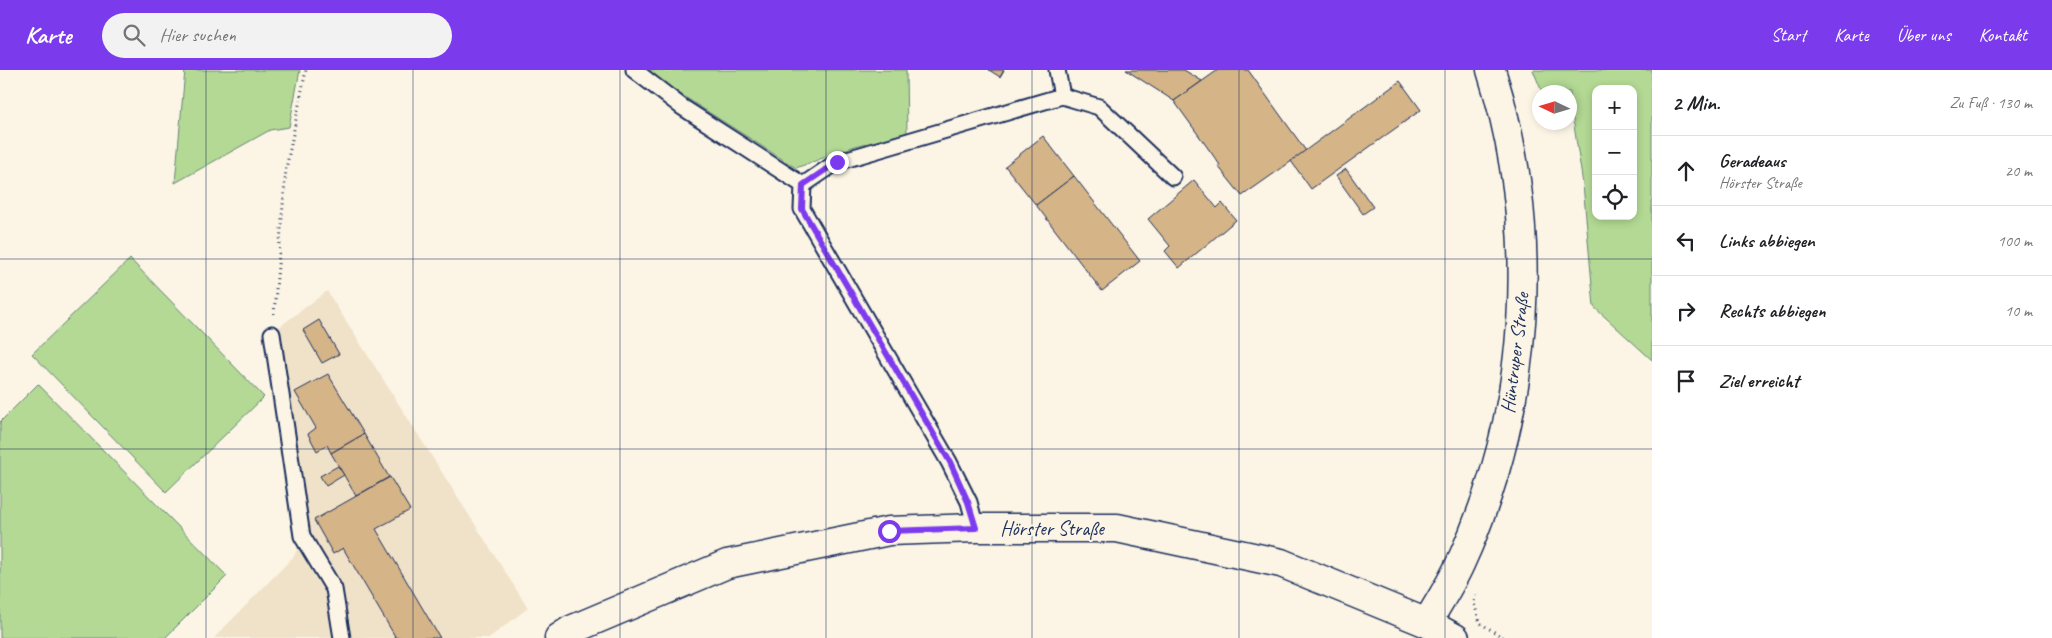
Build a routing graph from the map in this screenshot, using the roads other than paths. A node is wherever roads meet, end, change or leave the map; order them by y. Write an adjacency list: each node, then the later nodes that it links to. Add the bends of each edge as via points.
1 (634, 70): 6 (lane, via 682,107)
2 (1057, 70): 4 (lane)
3 (1491, 70): 9 (street, Hüntruper Straße, via 1512,146 1520,204 1524,270 1521,334 1502,445 1486,500 1460,566)
4 (1062, 96): 5 (lane, via 1099,107); 6 (lane, via 837,162)
5 (1173, 177)
6 (803, 185): 8 (lane, via 802,209 950,462)
7 (272, 334): 10 (lane, via 302,536 334,589)
8 (976, 528): 9 (street, Hörster Straße, via 1118,528 1281,562); 11 (street, Hörster Straße, via 889,531 727,564)
9 (1427, 623): 12 (street, Hörster Straße)
10 (342, 638)
11 (559, 638)
12 (1455, 638)

